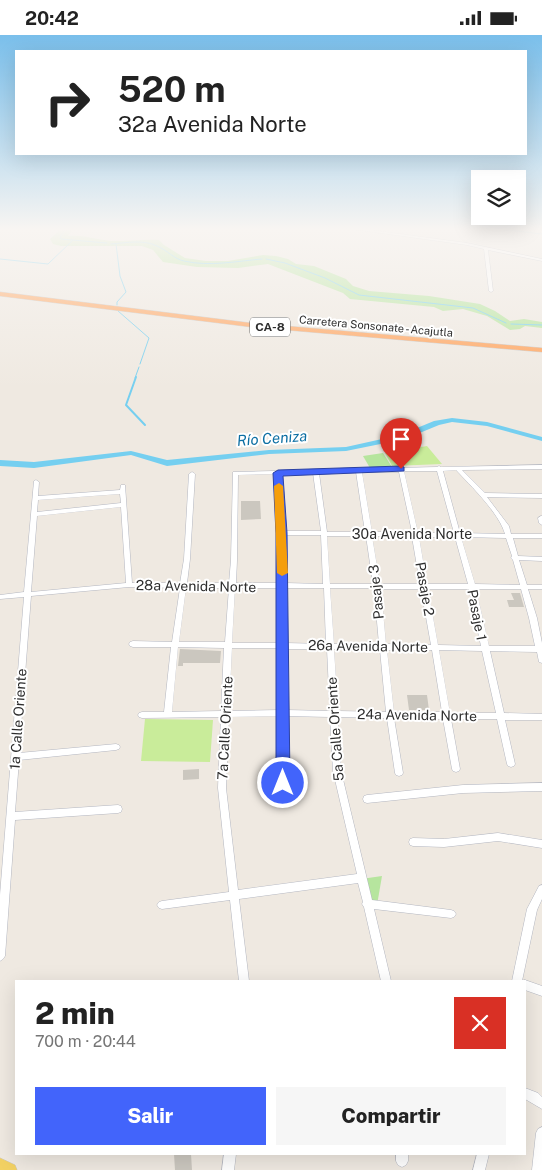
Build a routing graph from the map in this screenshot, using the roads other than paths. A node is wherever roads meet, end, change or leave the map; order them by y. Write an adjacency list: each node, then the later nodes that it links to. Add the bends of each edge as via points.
1 (489, 282): 2 (street)
2 (490, 291)
3 (0, 292): 4 (highway, Carretera Sonsonate - Acajutla / CA-8, via 242,324)
4 (542, 348)
5 (542, 467): 7 (street)
6 (439, 468): 7 (street); 8 (street); 23 (street, Pasaje 1)
7 (457, 468): 14 (street)
8 (401, 469): 9 (street); 22 (street, Pasaje 2)
9 (359, 471): 10 (street); 21 (street, Pasaje 3)
10 (316, 472): 11 (street); 20 (street, 5a Calle Oriente)
11 (278, 473): 19 (street); 30 (street, 7a Calle Oriente, via 235,473)
12 (192, 474): 29 (street)
13 (36, 482): 16 (street, 1a Calle Oriente)
14 (483, 495): 15 (street); 24 (street, via 503,521)
15 (542, 496)
16 (35, 498): 17 (street, via 123,489); 18 (street, 1a Calle Oriente)
17 (123, 505): 18 (street); 28 (street)
18 (34, 513): 38 (street, 1a Calle Oriente)
19 (282, 533): 20 (street, 30a Avenida Norte); 31 (street)
20 (324, 533): 21 (street, 30a Avenida Norte); 32 (street, 5a Calle Oriente)
21 (370, 534): 22 (street, 30a Avenida Norte); 33 (street, Pasaje 3)
22 (415, 534): 23 (street, 30a Avenida Norte); 34 (street, Pasaje 2)
23 (457, 534): 24 (street, 30a Avenida Norte); 35 (street, Pasaje 1)
24 (509, 535): 25 (street, 30a Avenida Norte); 26 (street)
25 (542, 536)
26 (514, 558): 27 (street); 36 (street)
27 (542, 559)
28 (129, 585): 29 (street, 28a Avenida Norte); 38 (street, 28a Avenida Norte)
29 (183, 585): 30 (street, 28a Avenida Norte); 41 (street)
30 (232, 586): 31 (street, 28a Avenida Norte); 42 (street, 7a Calle Oriente)
31 (282, 587): 32 (street, 28a Avenida Norte); 43 (street)
32 (327, 587): 33 (street, 28a Avenida Norte); 44 (street, 5a Calle Oriente)
33 (377, 587): 34 (street, 28a Avenida Norte); 45 (street, Pasaje 3)
34 (425, 587): 35 (street, 28a Avenida Norte); 46 (street, Pasaje 2)
35 (472, 587): 36 (street, 28a Avenida Norte); 47 (street, Pasaje 1)
36 (523, 587): 37 (street, 28a Avenida Norte); 48 (street)
37 (542, 587)
38 (27, 594): 39 (street, 28a Avenida Norte); 60 (street, 1a Calle Oriente)
39 (0, 597)
40 (134, 644): 41 (street, 26a Avenida Norte)
41 (175, 645): 42 (street, 26a Avenida Norte); 51 (street)
42 (228, 645): 43 (street, 26a Avenida Norte); 52 (street, 7a Calle Oriente)
43 (281, 645): 44 (street, 26a Avenida Norte); 50 (street)
44 (330, 645): 45 (street, 26a Avenida Norte); 53 (street, 5a Calle Oriente)
45 (382, 647): 46 (street, 26a Avenida Norte); 55 (street, Pasaje 3)
46 (435, 647): 47 (street, 26a Avenida Norte); 57 (street, Pasaje 2)
47 (484, 647): 48 (street, 26a Avenida Norte); 56 (street, Pasaje 1)
48 (541, 649): 49 (street)
49 (542, 660)
50 (283, 713): 52 (street, 24a Avenida Norte); 53 (street, 24a Avenida Norte); 64 (street)
51 (168, 714): 52 (street, 24a Avenida Norte); 54 (street, 24a Avenida Norte)
52 (225, 714): 73 (street, 7a Calle Oriente, via 222,788)
53 (334, 714): 55 (street, 24a Avenida Norte); 71 (street, 5a Calle Oriente, via 337,771)
54 (142, 715)
55 (390, 715): 57 (street, 24a Avenida Norte); 63 (street, Pasaje 3)
56 (499, 716): 57 (street, 24a Avenida Norte); 58 (street, 24a Avenida Norte); 61 (street, Pasaje 1)
57 (446, 717): 62 (street, Pasaje 2)
58 (542, 717)
59 (116, 747): 60 (street)
60 (15, 757): 68 (street, 1a Calle Oriente)
61 (511, 764)
62 (456, 769)
63 (399, 773)
64 (283, 783)
65 (542, 787): 66 (street, via 463,789)
66 (367, 799)
67 (118, 809): 68 (street)
68 (11, 816): 77 (street, 1a Calle Oriente)
69 (413, 842): 70 (street, via 444,843 498,837)
70 (542, 844)
71 (361, 878): 73 (street); 74 (street, 5a Calle Oriente)
72 (542, 889): 80 (street, via 529,919)
73 (235, 895): 75 (street); 78 (street, 7a Calle Oriente)
74 (367, 904): 76 (street); 79 (street, 5a Calle Oriente)
75 (162, 905)
76 (451, 914)
77 (0, 956)
78 (244, 980)
79 (386, 980)
80 (516, 980)
81 (526, 985): 82 (street)
82 (542, 991)
83 (526, 1093): 84 (street)
84 (542, 1104)
85 (542, 1133): 92 (street)
86 (230, 1155): 90 (street)
87 (483, 1155): 91 (street)
88 (0, 1165): 89 (main road)
89 (10, 1170)
90 (228, 1170)
91 (479, 1170)
92 (538, 1170)

